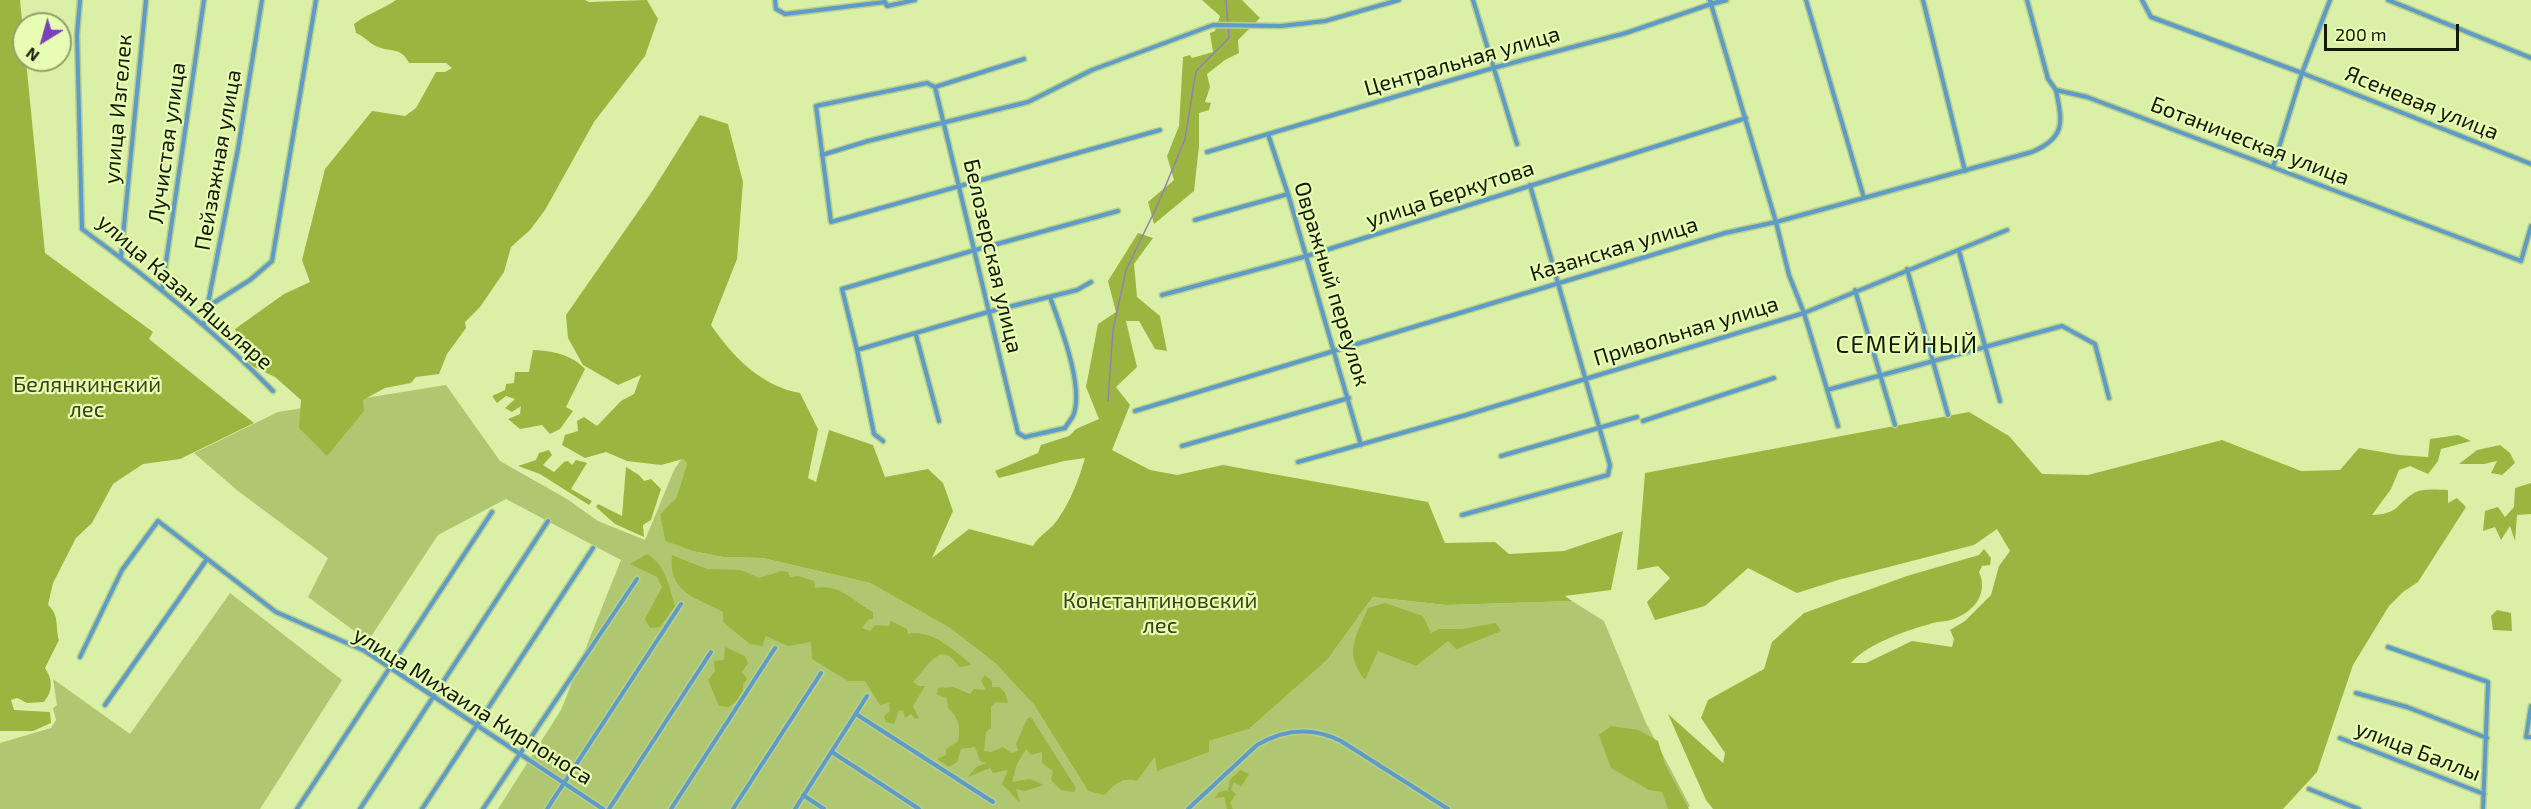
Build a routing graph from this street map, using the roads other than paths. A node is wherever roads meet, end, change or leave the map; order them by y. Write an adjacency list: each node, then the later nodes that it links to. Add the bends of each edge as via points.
1 (80, 0): 46 (street, улица Казан Яшьляре, via 77,35 82,229)
2 (146, 0): 46 (street, улица Изгелек)
3 (204, 0): 51 (street, Лучистая улица)
4 (262, 0): 54 (street, Пейзажная улица)
5 (316, 0): 54 (street, улица Казан Яшьляре, via 272,261)
6 (775, 0): 7 (street, via 776,9 784,14)
7 (915, 0)
8 (1399, 0): 25 (street, via 1325,21 1281,26 1214,25 1092,70 1028,102)
9 (1473, 0): 20 (street)
10 (1726, 0): 17 (street, Центральная улица)
11 (1806, 0): 37 (street)
12 (1923, 0): 33 (street)
13 (2027, 0): 23 (street, via 2049,79)
14 (2142, 0): 21 (street, Ясеневая улица, via 2151,18)
15 (2330, 0): 21 (street)
16 (2388, 0): 18 (street)
17 (1710, 2): 20 (street, Центральная улица, via 1626,33); 24 (street, Привольная улица)
18 (2531, 58)
19 (1024, 59): 22 (street)
20 (1493, 68): 27 (street, Центральная улица); 28 (street)
21 (2302, 73): 31 (street, Ясеневая улица); 32 (street)
22 (935, 87): 25 (street, Белозерская улица); 30 (street, via 927,83 816,106)
23 (2056, 90): 32 (street, Ботаническая улица, via 2087,97); 33 (street, Казанская улица, via 2062,123 2058,134 2048,143 2032,152)
24 (1746, 118): 34 (street, улица Беркутова); 40 (street, Привольная улица)
25 (945, 124): 30 (street); 35 (street, Белозерская улица)
26 (1160, 130): 35 (street)
27 (1268, 134): 29 (street, Центральная улица); 36 (street, Овражный переулок)
28 (1517, 144)
29 (1207, 152)
30 (822, 155): 35 (street, via 831,222)
31 (2531, 164)
32 (2273, 167): 41 (street, Ботаническая улица, via 2521,261)
33 (1965, 171): 37 (street, Казанская улица)
34 (1530, 185): 45 (street, улица Беркутова); 49 (street)
35 (959, 186): 43 (street, Белозерская улица)
36 (1288, 194): 39 (street); 45 (street, Овражный переулок)
37 (1864, 198): 40 (street, Казанская улица)
38 (1118, 211): 43 (street)
39 (1195, 220)
40 (1776, 222): 49 (street, Казанская улица, via 1725,233); 56 (street, Привольная улица, via 1789,275)
41 (2531, 226)
42 (2007, 230): 44 (street)
43 (975, 250): 55 (street, Белозерская улица); 60 (street, via 842,289)
44 (1959, 251): 47 (street); 59 (street)
45 (1307, 256): 52 (street, улица Беркутова); 61 (street, Овражный переулок)
46 (121, 257): 51 (street, улица Казан Яшьляре)
47 (1907, 270): 50 (street); 62 (street)
48 (1091, 282): 53 (street)
49 (1558, 283): 61 (street, Казанская улица); 65 (street)
50 (1855, 290): 56 (street); 64 (street)
51 (162, 291): 57 (street, улица Казан Яшьляре)
52 (1162, 295)
53 (1050, 297): 55 (street); 55 (street, Белозерская улица, via 1075,388 1074,415 1065,428 1025,437 1018,433)
54 (207, 307): 57 (street, Пейзажная улица)
55 (988, 312): 58 (street)
56 (1804, 313): 65 (street, Привольная улица); 66 (street)
57 (204, 325): 67 (street, улица Казан Яшьляре)
58 (916, 334): 60 (street); 74 (street)
59 (1984, 348): 62 (street); 69 (street, via 2062,326 2095,344); 70 (street)
60 (857, 350): 79 (street, via 874,434)
61 (1334, 352): 68 (street, Овражный переулок); 71 (street, Казанская улица)
62 (1931, 363): 64 (street); 72 (street)
63 (1774, 378): 75 (street)
64 (1879, 378): 66 (street); 76 (street)
65 (1585, 379): 78 (street); 80 (street, Привольная улица)
66 (1827, 390): 77 (street)
67 (273, 391)
68 (1349, 398): 80 (street, Овражный переулок); 81 (street)
69 (2109, 398)
70 (2000, 401)
71 (1135, 411)
72 (1948, 415)
73 (1637, 417): 78 (street)
74 (939, 421)
75 (1643, 421)
76 (1895, 425)
77 (1838, 426)
78 (1599, 427): 82 (street); 85 (street, via 1610,465 1608,475)
79 (883, 441)
80 (1361, 445): 83 (street, Привольная улица)
81 (1182, 446)
82 (1501, 456)
83 (1298, 462)
84 (492, 512): 95 (street)
85 (1462, 514)
86 (548, 521): 98 (street)
87 (593, 548): 103 (street)
88 (207, 558): 94 (street, улица Михаила Кирпоноса, via 158,521 122,570); 95 (street, улица Михаила Кирпоноса, via 276,612 365,651); 100 (street)
89 (637, 579): 108 (street)
90 (681, 604): 109 (street)
91 (2388, 647): 106 (street, via 2488,682)
92 (775, 648): 121 (street)
93 (711, 652): 120 (street)
94 (80, 657)
95 (390, 667): 98 (street, улица Михаила Кирпоноса); 114 (street)
96 (821, 673): 122 (street)
97 (2356, 693): 106 (street, via 2407,707)
98 (433, 696): 103 (street, улица Михаила Кирпоноса); 115 (street)
99 (867, 696): 102 (street)
100 (105, 705)
101 (2531, 706): 104 (street)
102 (856, 714): 107 (street); 113 (street)
103 (476, 724): 108 (street, улица Михаила Кирпоноса); 116 (street)
104 (2528, 737)
105 (2340, 738): 111 (street, улица Баллы)
106 (2487, 738): 111 (street)
107 (831, 752): 112 (street); 125 (street)
108 (519, 753): 109 (street, улица Михаила Кирпоноса); 117 (street)
109 (564, 783): 118 (street); 119 (street, улица Михаила Кирпоноса)
110 (2309, 789): 128 (street)
111 (2484, 794): 129 (street)
112 (803, 795): 123 (street); 124 (street)
113 (993, 802)
114 (297, 809)
115 (360, 809)
116 (422, 809)
117 (483, 809)
118 (547, 809)
119 (603, 809)
120 (609, 809)
121 (671, 809)
122 (733, 809)
123 (795, 809)
124 (824, 809)
125 (919, 809)
126 (1188, 809): 127 (street, via 1257,745 1270,737 1305,730 1341,741)
127 (1448, 809)
128 (2359, 809)
129 (2483, 809)

